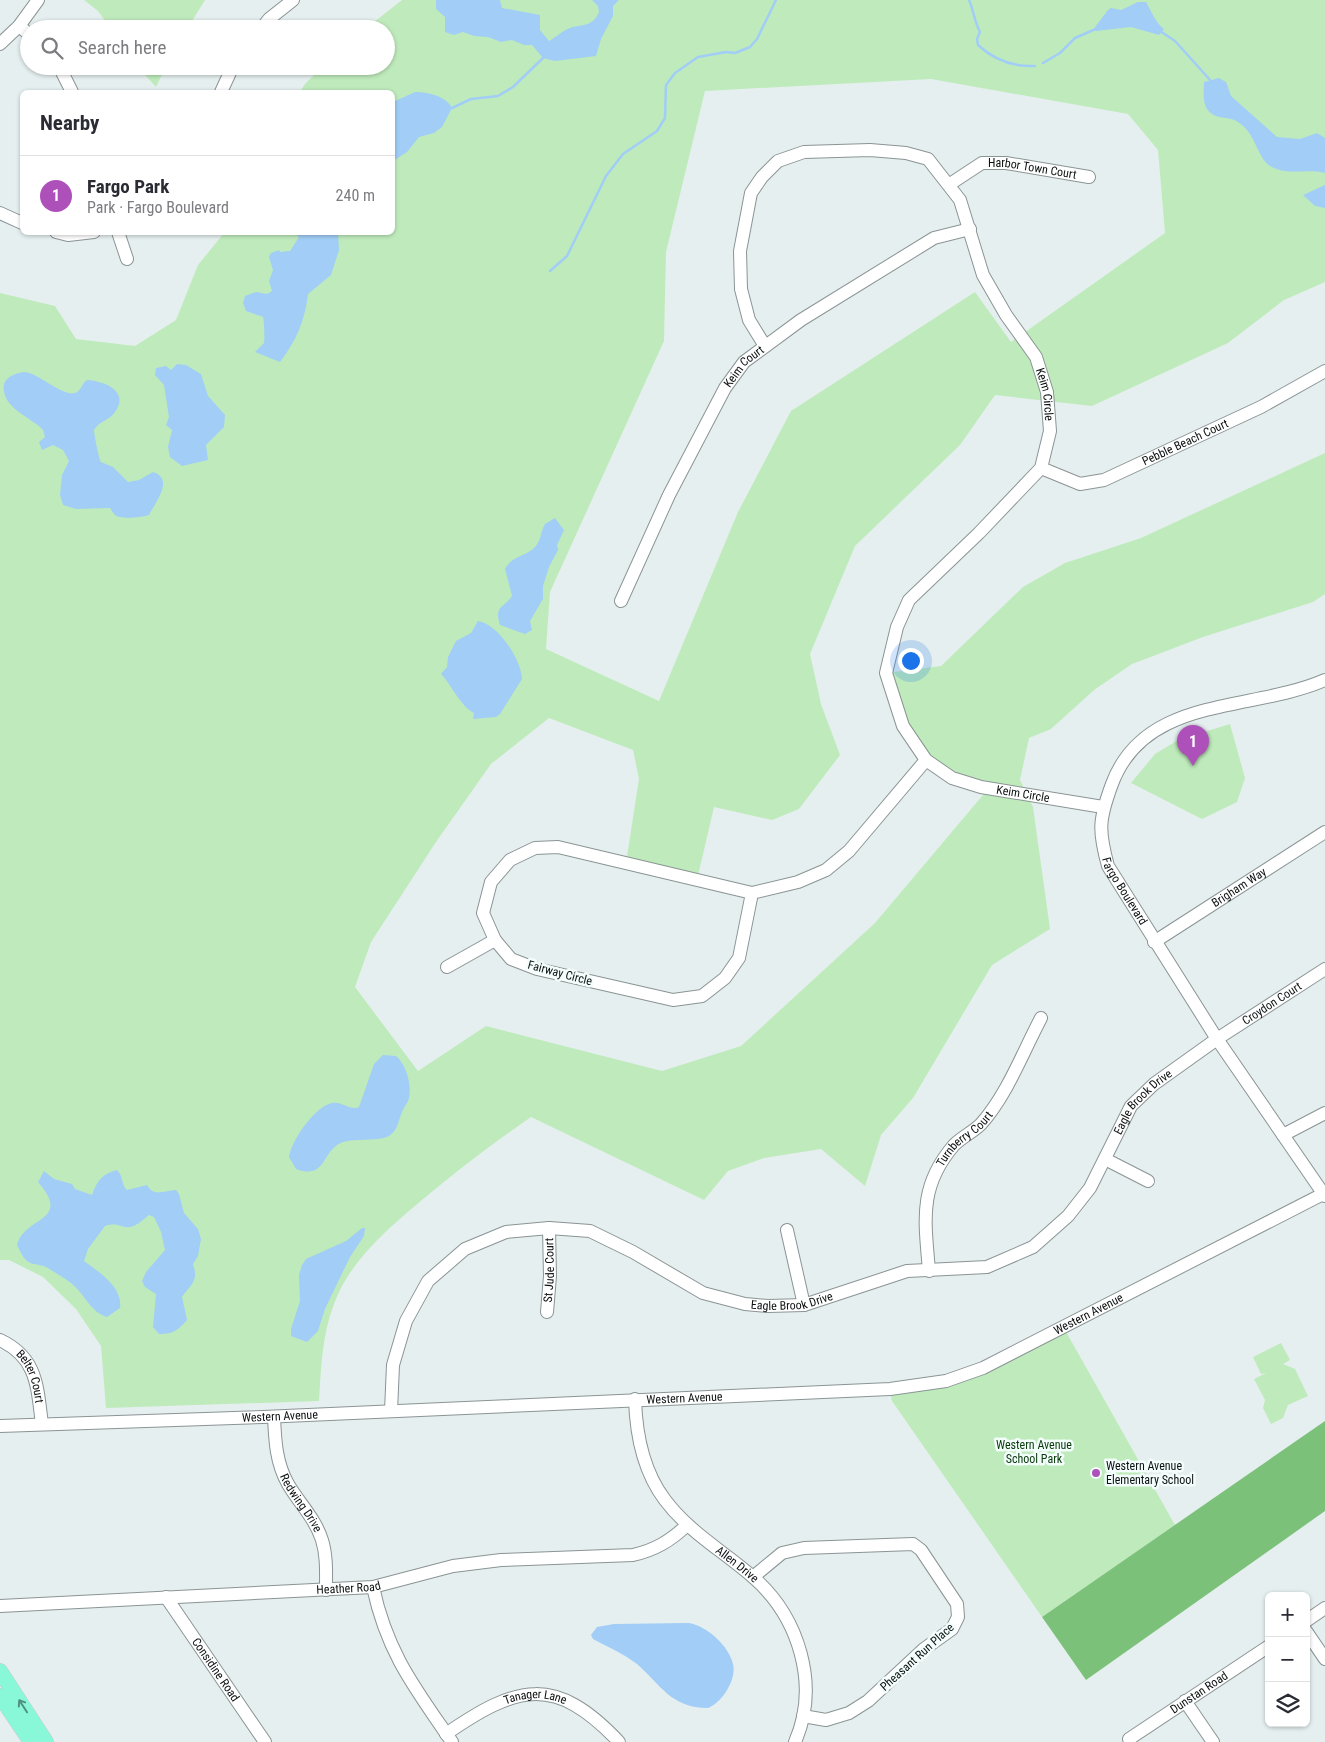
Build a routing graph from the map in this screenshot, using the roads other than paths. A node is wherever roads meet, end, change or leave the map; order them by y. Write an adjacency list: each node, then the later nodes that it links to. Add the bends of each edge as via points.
1 (38, 0): 3 (street)
2 (293, 0): 4 (street)
3 (29, 20)
4 (268, 20)
5 (20, 32): 6 (street)
6 (0, 44)
7 (64, 75): 9 (street)
8 (229, 75): 10 (street)
9 (71, 90)
10 (222, 90)
11 (1089, 178): 12 (street, Harbor Town Court, via 1006,163 982,164)
12 (950, 184): 15 (street, Keim Circle, via 960,200); 18 (street, Keim Circle, via 928,160 906,153 870,150 804,152 778,161 762,176 751,193 740,251 740,289 749,320)
13 (0, 213): 14 (street)
14 (20, 222)
15 (970, 230): 18 (street, Keim Court, via 934,238 801,320); 20 (street, Keim Circle, via 983,275 1036,357 1044,383 1050,431)
16 (119, 235): 17 (street)
17 (127, 259)
18 (765, 346): 21 (street, Keim Court, via 744,362 725,388 669,495)
19 (1325, 370): 20 (street, Pebble Beach Court, via 1261,407 1104,480 1080,484)
20 (1040, 468): 23 (street, Keim Circle, via 909,600 897,627 886,673 902,726)
21 (621, 601)
22 (1325, 680): 24 (street, Fargo Boulevard, via 1183,716 1149,733 1117,769)
23 (926, 760): 24 (street, Keim Circle, via 952,778 981,787); 26 (street, Fairway Circle, via 849,851 826,870 798,882)
24 (1103, 807): 28 (street, Fargo Boulevard, via 1101,840 1108,866)
25 (1325, 832): 28 (street, Brigham Way)
26 (752, 893): 27 (street, Fairway Circle, via 558,847 535,848 510,860 491,882 483,913); 27 (street, Fairway Circle, via 739,958 726,978 702,996 673,1000 538,969 511,959)
27 (495, 940): 29 (street)
28 (1154, 942): 32 (street, Fargo Boulevard)
29 (447, 968)
30 (1325, 969): 32 (street, Croydon Court)
31 (1041, 1018): 40 (street, Turnberry Court, via 1001,1093 980,1124 955,1144 933,1174 924,1212)
32 (1217, 1039): 34 (street, Fargo Boulevard); 35 (street, Eagle Brook Drive, via 1154,1084 1131,1106)
33 (1325, 1113): 34 (street)
34 (1283, 1135): 37 (street, Fargo Boulevard)
35 (1105, 1159): 36 (street); 40 (street, Eagle Brook Drive, via 1090,1188 1068,1216 1033,1247 987,1266)
36 (1148, 1181)
37 (1324, 1194): 44 (street, Western Avenue, via 983,1368 946,1381 890,1389)
38 (549, 1228): 41 (street, Eagle Brook Drive, via 590,1231 696,1289 721,1299 768,1306); 42 (street, St Jude Court); 45 (street, Eagle Brook Drive, via 506,1232 465,1249 428,1281 406,1321 393,1365)
39 (787, 1230): 41 (street)
40 (929, 1271): 41 (street, Eagle Brook Drive, via 907,1271)
41 (804, 1305)
42 (547, 1312)
43 (0, 1340): 47 (street, Belter Court, via 15,1348 29,1362 37,1384)
44 (635, 1399): 45 (street, Western Avenue); 49 (street, Allen Drive, via 638,1434 647,1467 664,1498)
45 (391, 1411): 46 (street, Western Avenue)
46 (274, 1416): 47 (street, Western Avenue); 52 (street, Redwing Drive, via 279,1464 322,1539 326,1555)
47 (42, 1424): 48 (street, Western Avenue)
48 (0, 1426)
49 (686, 1526): 50 (street, Allen Drive); 51 (street, Heather Road, via 667,1542 633,1555 500,1560 453,1566)
50 (753, 1577): 63 (street, Allen Drive, via 772,1596 790,1623 803,1658 806,1691); 63 (street, Pheasant Run Place, via 782,1553 804,1548 913,1544 921,1550 956,1604 958,1617 952,1629 924,1649 868,1701 849,1714 826,1720)
51 (372, 1588): 52 (street, Heather Road); 64 (street, via 394,1655)
52 (326, 1590): 53 (street, Heather Road)
53 (166, 1597): 54 (street, Heather Road); 68 (street, Considine Road)
54 (0, 1606)
55 (1325, 1608): 56 (street)
56 (1310, 1618)
57 (1310, 1637): 59 (street)
58 (1265, 1649): 62 (street, Dunstan Road)
59 (1325, 1659)
60 (0, 1671): 67 (main road, one-way to 60)
61 (0, 1696): 66 (main road)
62 (1185, 1701): 65 (street, Dunstan Road); 71 (street)
63 (803, 1716): 70 (street, Allen Drive)
64 (449, 1738): 69 (street, Tanager Lane, via 499,1701 513,1696 543,1695 576,1705 598,1720)
65 (1129, 1738)
66 (32, 1742)
67 (46, 1742)
68 (265, 1742)
69 (619, 1742)
70 (796, 1742)
71 (1213, 1742)

